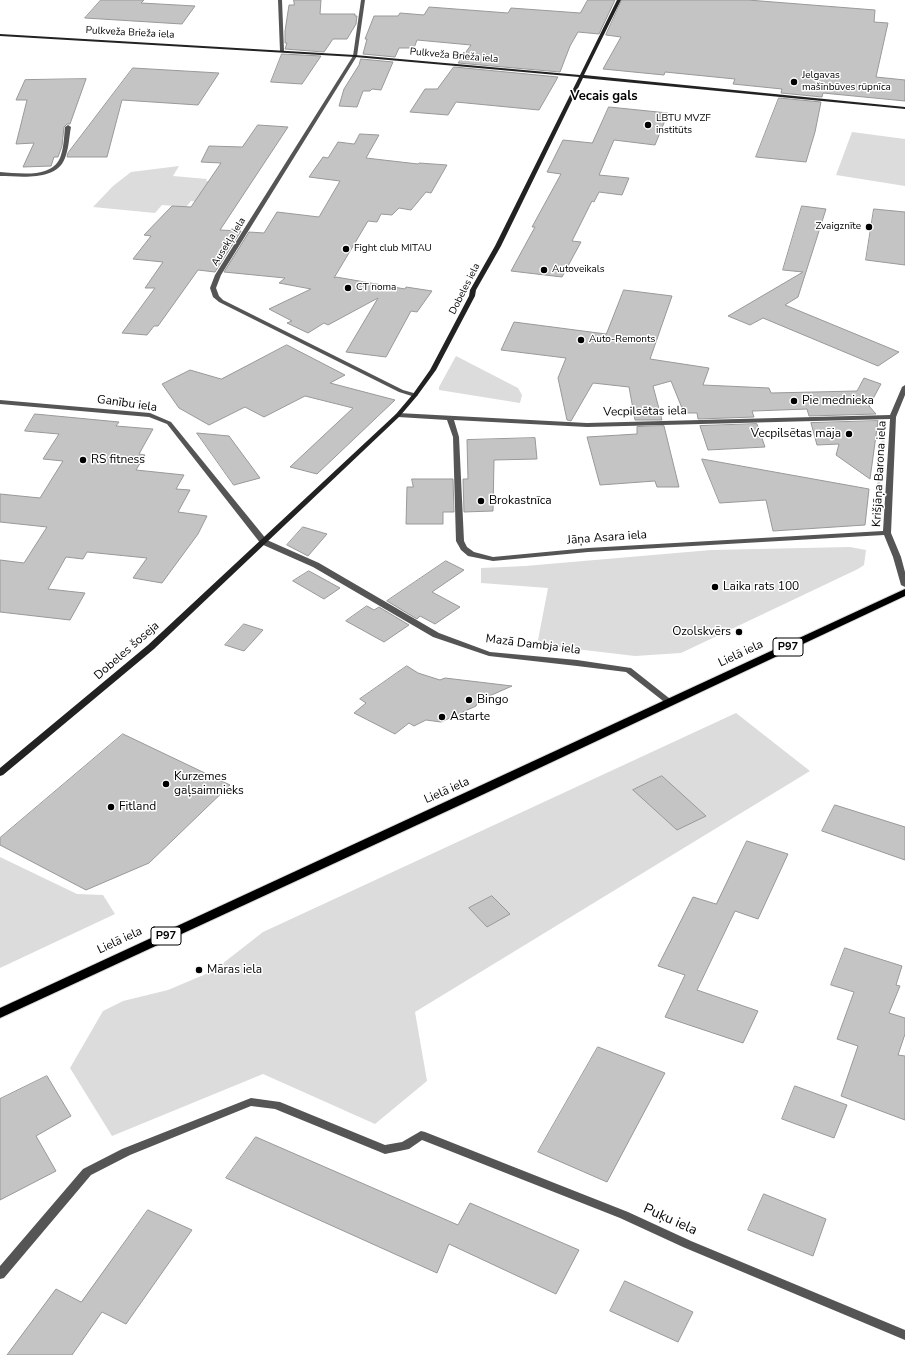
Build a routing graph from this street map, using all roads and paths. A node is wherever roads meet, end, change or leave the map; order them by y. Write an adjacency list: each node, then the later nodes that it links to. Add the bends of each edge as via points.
1 (280, 0): 5 (street)
2 (363, 0): 6 (street, Ausekļa iela)
3 (619, 0): 7 (street, Dobeles iela)
4 (0, 35): 5 (street, Pulkveža Brieža iela)
5 (282, 51): 6 (street, Pulkveža Brieža iela)
6 (355, 56): 7 (street, Pulkveža Brieža iela); 12 (street, Ausekļa iela, via 224,265 212,290 215,297 221,301 401,391)
7 (582, 76): 8 (street, Pulkveža Brieža iela); 12 (street, Dobeles iela, via 472,296 433,370)
8 (905, 108)
9 (68, 127): 10 (street, via 62,160 53,171)
10 (0, 174)
11 (905, 388): 15 (street, Krišjāņa Barona iela)
12 (415, 395): 14 (street, Dobeles iela)
13 (0, 402): 18 (street, Ganību iela, via 150,415 169,423)
14 (398, 415): 16 (street, Vecpilsētas iela); 18 (street, Dobeles iela)
15 (893, 417): 16 (street, Vecpilsētas iela, via 587,425); 17 (street, Krišjāņa Barona iela)
16 (450, 418): 17 (street, Jāņa Asara iela, via 456,438 460,541 471,554 493,559 588,550)
17 (887, 533): 19 (street, Krišjāņa Barona iela)
18 (264, 542): 21 (street, Mazā Dambja iela, via 316,565 436,635 489,654 628,670); 22 (street, Dobeles šoseja, via 152,647)
19 (905, 586)
20 (905, 592): 21 (main road, Lielā iela / P97)
21 (670, 702): 23 (main road, Lielā iela / P97)
22 (0, 773)
23 (0, 1013)
24 (0, 1274): 25 (street, Puķu iela, via 87,1172 126,1152 251,1102 276,1105 384,1150 405,1146 421,1135 624,1215)
25 (905, 1336)

